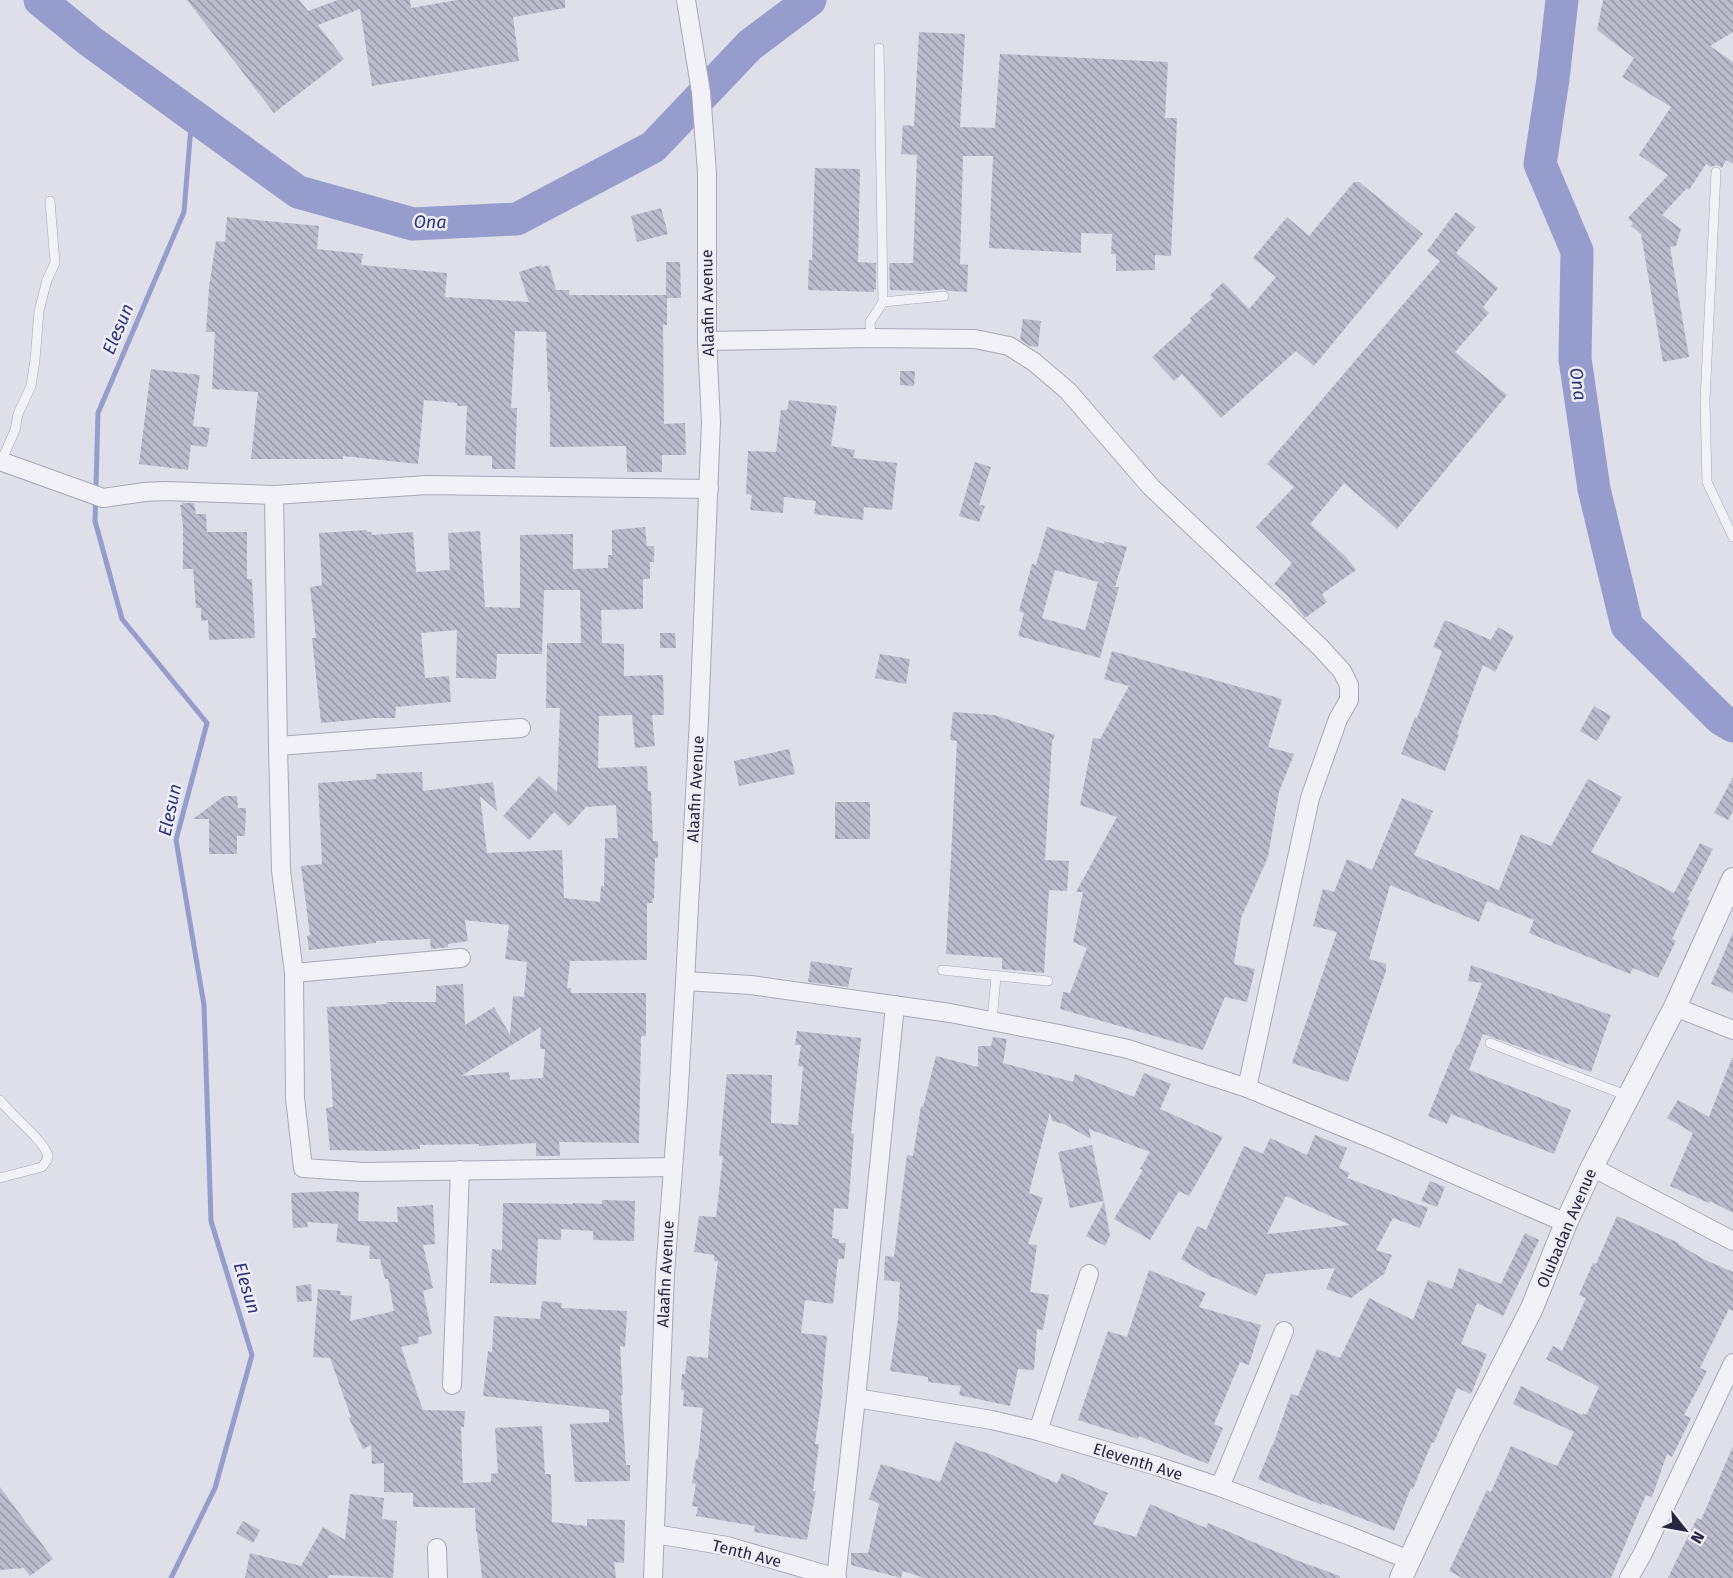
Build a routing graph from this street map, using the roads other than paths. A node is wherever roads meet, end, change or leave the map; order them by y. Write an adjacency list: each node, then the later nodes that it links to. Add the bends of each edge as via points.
1 (686, 0): 8 (street, Alaafin Avenue, via 701,92 707,173)
2 (879, 48): 6 (lane)
3 (1716, 172): 12 (lane, via 1705,400 1707,482)
4 (50, 201): 9 (lane, via 55,263 39,312 31,386)
5 (944, 296): 6 (lane)
6 (883, 302): 7 (lane, via 870,322)
7 (871, 338): 8 (street); 27 (street, via 975,339 1009,346 1034,362 1068,391 1151,487 1342,671 1349,685 1349,700 1338,719 1310,798)
8 (707, 341): 10 (street, Alaafin Avenue)
9 (0, 462): 11 (street, via 103,498 165,491)
10 (709, 489): 11 (street, via 428,485); 20 (street, Alaafin Avenue)
11 (274, 495): 14 (street)
12 (1733, 537)
13 (521, 728): 14 (street)
14 (278, 746): 18 (street, via 281,870)
15 (1733, 879): 23 (street, Olubadan Avenue)
16 (461, 958): 18 (street)
17 (942, 970): 19 (lane)
18 (294, 973): 32 (street, via 295,1098 303,1168 344,1172)
19 (996, 976): 21 (lane); 24 (lane)
20 (685, 981): 22 (street, via 751,985); 30 (street, Alaafin Avenue)
21 (1048, 981)
22 (895, 1005): 24 (street); 40 (street)
23 (1675, 1007): 25 (street); 28 (street, Olubadan Avenue)
24 (992, 1021): 27 (street, via 1128,1049)
25 (1733, 1030)
26 (1490, 1043): 28 (lane)
27 (1247, 1088): 34 (street)
28 (1629, 1096): 31 (street, Olubadan Avenue)
29 (0, 1100): 33 (lane, via 48,1155 42,1167)
30 (672, 1167): 32 (street); 43 (street, Alaafin Avenue)
31 (1592, 1167): 34 (street, Olubadan Avenue); 35 (street)
32 (460, 1170): 39 (street)
33 (0, 1178)
34 (1566, 1222): 45 (street, Olubadan Avenue, via 1532,1308)
35 (1733, 1241)
36 (1089, 1274): 41 (street)
37 (1284, 1331): 42 (street)
38 (1733, 1363): 49 (street)
39 (452, 1385)
40 (856, 1398): 41 (street, Eleventh Ave); 48 (street)
41 (1038, 1431): 42 (street, Eleventh Ave)
42 (1220, 1487): 45 (street, Eleventh Ave, via 1350,1536)
43 (655, 1534): 47 (street, Alaafin Avenue); 48 (street, Tenth Ave, via 727,1546)
44 (437, 1548): 46 (street)
45 (1405, 1569)
46 (438, 1578)
47 (654, 1578)
48 (837, 1578)
49 (1629, 1578)

